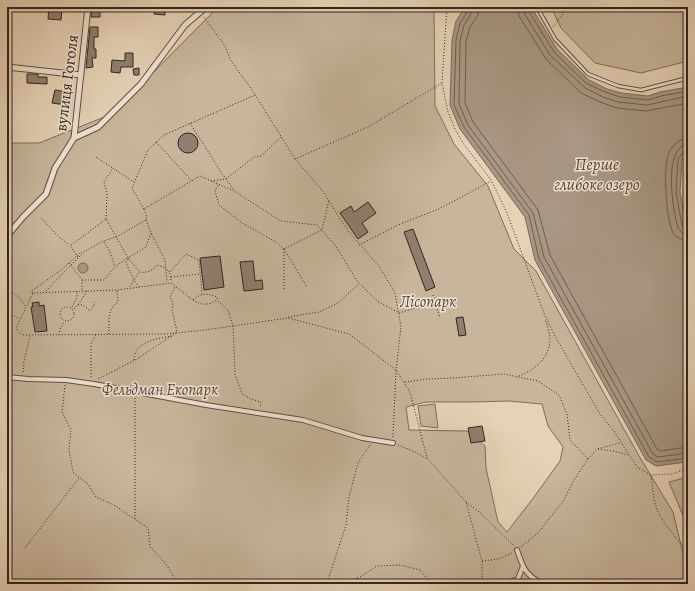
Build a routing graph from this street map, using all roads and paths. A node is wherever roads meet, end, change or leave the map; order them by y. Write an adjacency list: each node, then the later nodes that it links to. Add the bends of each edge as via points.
1 (88, 7): 9 (street, вулиця Гоголя)
2 (206, 7): 6 (street)
3 (447, 7): 11 (path)
4 (537, 7): 7 (lane)
5 (568, 7): 7 (path)
6 (201, 12): 12 (path); 15 (street, via 185,25 141,84 98,127)
7 (550, 30): 10 (lane, via 555,39 588,74 618,86 641,90)
8 (7, 67): 9 (street)
9 (81, 75): 15 (street, вулиця Гоголя)
10 (688, 78)
11 (442, 83): 18 (path, via 368,127); 21 (path, via 448,112 455,129)
12 (255, 95): 13 (path); 14 (path)
13 (190, 123): 16 (path, via 164,134); 20 (path)
14 (281, 136): 18 (path); 20 (path, via 261,156 254,157)
15 (74, 138): 34 (street, вулиця Гоголя, via 55,168 46,194)
16 (156, 142): 22 (path); 24 (path, via 148,150)
17 (96, 157): 19 (path)
18 (295, 160): 27 (path)
19 (113, 168): 24 (path); 30 (path, via 104,182 107,194)
20 (226, 179): 23 (path); 26 (path)
21 (491, 180): 37 (path, via 441,208 398,225); 80 (path, via 511,221)
22 (192, 181): 23 (path, via 200,176); 28 (path)
23 (211, 181): 25 (path)
24 (134, 182): 28 (path, via 132,188)
25 (218, 184): 26 (path); 39 (path, via 215,191 219,205)
26 (234, 191): 32 (path, via 281,221 317,225)
27 (329, 200): 32 (path); 37 (path)
28 (144, 210): 31 (path)
29 (42, 218): 38 (path)
30 (106, 219): 35 (path); 38 (path)
31 (146, 220): 33 (path); 35 (path)
32 (322, 230): 39 (path); 56 (path)
33 (151, 232): 41 (path, via 146,247); 45 (path)
34 (7, 236)
35 (116, 237): 36 (path); 41 (path)
36 (103, 241): 40 (path); 44 (path)
37 (360, 245): 79 (path, via 379,266 395,293)
38 (70, 246): 40 (path)
39 (284, 249): 59 (path); 63 (path)
40 (77, 257): 42 (path); 43 (path)
41 (128, 258): 44 (path); 47 (path); 53 (path, via 126,263)
42 (69, 263): 43 (path); 46 (path)
43 (70, 265): 50 (path); 52 (path)
44 (115, 267): 52 (path, via 104,280)
45 (166, 267): 47 (path, via 157,265 146,273); 48 (path); 54 (path)
46 (58, 272): 50 (path); 68 (path, via 30,292)
47 (139, 272): 53 (path)
48 (170, 272): 49 (path, via 186,254 199,260); 51 (path)
49 (200, 274): 51 (path); 69 (path)
50 (61, 275): 67 (path)
51 (171, 277): 55 (path)
52 (82, 280): 65 (path)
53 (134, 280): 58 (path); 61 (path)
54 (167, 283): 55 (path); 58 (path)
55 (171, 283): 57 (path)
56 (360, 284): 79 (path, via 378,301); 83 (path, via 338,303 319,312)
57 (175, 286): 71 (path); 86 (path, via 170,297)
58 (139, 287): 61 (path)
59 (308, 287)
60 (7, 289): 77 (path, via 19,297)
61 (128, 289): 62 (path)
62 (117, 290): 66 (path); 88 (path, via 118,302 112,306 110,312)
63 (284, 290)
64 (77, 291): 65 (path); 67 (path); 78 (path)
65 (82, 291): 66 (path)
66 (87, 291): 76 (path)
67 (46, 292): 68 (path)
68 (33, 293): 77 (path)
69 (202, 294): 71 (path); 72 (path, via 217,297)
70 (433, 295): 74 (path)
71 (193, 300): 72 (path, via 204,305 213,304)
72 (217, 300): 85 (path, via 228,310)
73 (94, 302): 76 (path, via 90,311 83,305)
74 (436, 302): 79 (path); 81 (path)
75 (8, 304): 82 (path, via 12,315)
76 (78, 305): 78 (path)
77 (26, 307): 82 (path)
78 (73, 309): 84 (path, via 73,319); 84 (path, via 65,307 60,311 60,317)
79 (399, 313): 93 (path, via 401,327)
80 (545, 316): 94 (path, via 550,340 547,352 539,365); 104 (path, via 580,381)
81 (440, 318)
82 (20, 319): 89 (path, via 16,328 19,333)
83 (278, 319): 85 (path); 93 (path, via 288,318 349,334)
84 (65, 321): 90 (path)
85 (233, 326): 86 (path); 101 (path, via 235,374 242,394 261,402)
86 (178, 332): 88 (path); 91 (path)
87 (96, 334): 88 (path); 90 (path); 99 (path, via 91,344)
88 (109, 334)
89 (31, 335): 90 (path); 96 (path, via 24,362)
90 (59, 335)
91 (173, 335): 92 (path); 92 (path, via 156,338 144,345 136,351)
92 (133, 360): 99 (path)
93 (396, 370): 98 (path); 103 (path)
94 (517, 376): 98 (path, via 504,374); 108 (path, via 538,381 559,395 568,414 570,440)
95 (7, 377): 96 (street)
96 (23, 379): 97 (street)
97 (66, 380): 99 (street); 111 (path, via 62,412 71,430 69,450 73,472)
98 (404, 382): 107 (path, via 410,392)
99 (91, 384): 100 (street)
100 (135, 392): 101 (street); 113 (path)
101 (259, 413): 102 (street, via 303,420)
102 (374, 440): 103 (street); 119 (path, via 358,463 348,497 346,524)
103 (393, 443): 107 (path)
104 (621, 443): 105 (path); 106 (path)
105 (597, 449): 106 (path); 108 (path)
106 (628, 456): 110 (path, via 638,468)
107 (426, 458): 112 (path)
108 (588, 459): 115 (path, via 564,500 537,534)
109 (688, 468): 110 (path, via 672,474)
110 (651, 475): 116 (path, via 658,512)
111 (80, 477): 113 (path, via 96,497); 114 (path)
112 (466, 502): 115 (path, via 478,510); 117 (path)
113 (135, 519): 120 (path, via 148,528 150,547 166,564)
114 (25, 548)
115 (517, 550): 117 (path, via 499,559); 118 (street)
116 (688, 556)
117 (482, 561): 123 (path)
118 (523, 566): 124 (street, via 518,579); 125 (street)
119 (327, 583): 121 (path); 122 (path, via 342,584 360,577 377,566 400,565 420,570)
120 (178, 584)
121 (314, 584)
122 (432, 584)
123 (482, 584)
124 (509, 584)
125 (538, 584)

